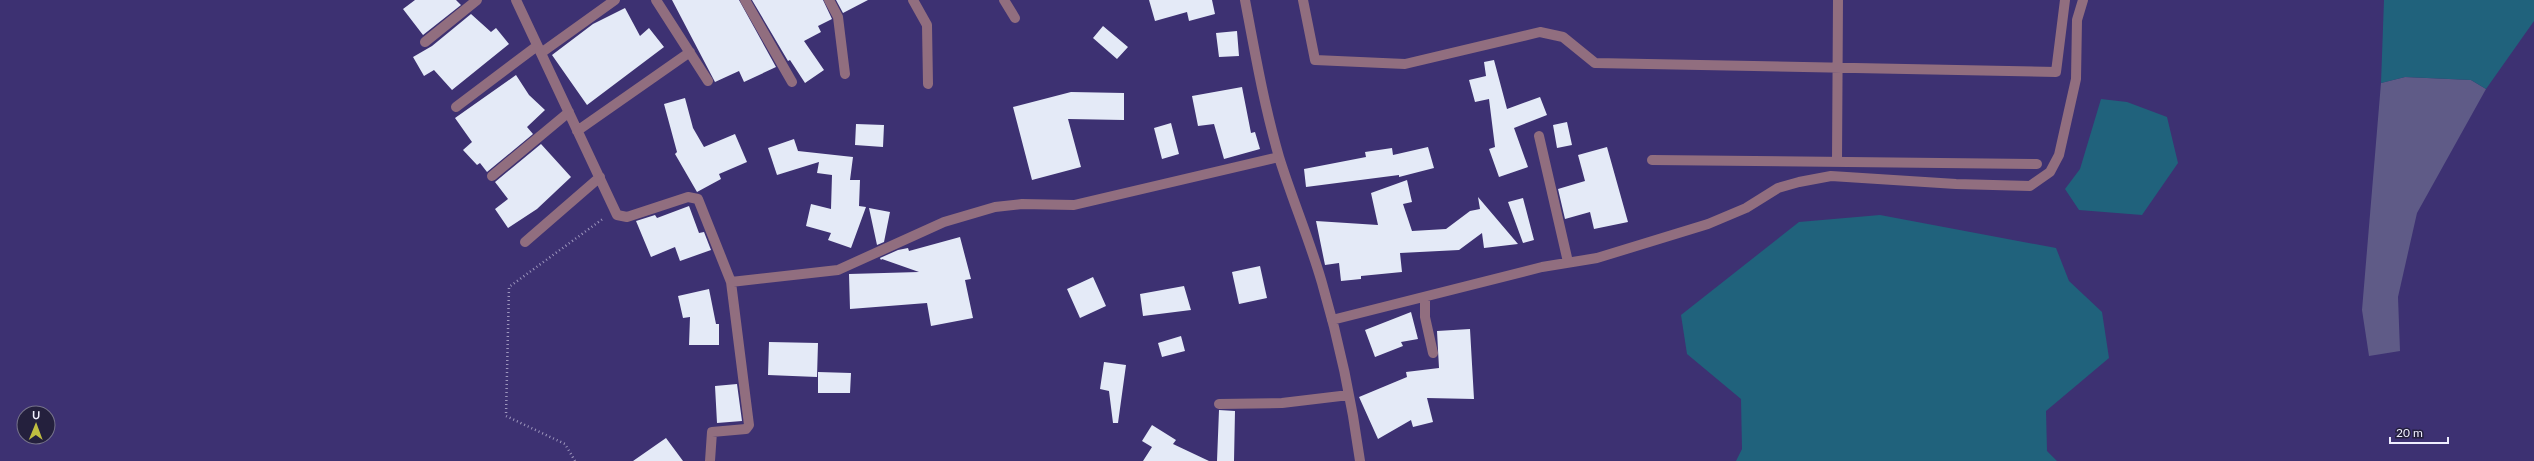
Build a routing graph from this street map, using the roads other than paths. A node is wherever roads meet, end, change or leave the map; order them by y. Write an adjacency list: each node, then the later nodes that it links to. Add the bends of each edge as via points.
1 (477, 0): 15 (street)
2 (516, 0): 16 (street)
3 (615, 0): 16 (street)
4 (656, 0): 17 (street)
5 (746, 0): 21 (street)
6 (829, 0): 19 (street, via 838,17)
7 (913, 0): 22 (street, via 926,25)
8 (1004, 0): 14 (street)
9 (1245, 0): 27 (street, via 1262,93)
10 (1303, 0): 18 (street, via 1315,60 1405,64 1540,32 1563,37 1595,63)
11 (1838, 0): 18 (street)
12 (2065, 0): 18 (street, via 2056,72)
13 (2083, 0): 34 (street, via 2077,20 2076,78 2059,155 2050,172 2030,186 1831,176 1778,188 1746,208 1708,224 1597,258)
14 (1015, 18)
15 (425, 42)
16 (539, 49): 23 (street); 24 (street)
17 (690, 52): 20 (street); 25 (street)
18 (1838, 68): 29 (street)
19 (845, 74)
20 (708, 81)
21 (792, 82)
22 (928, 84)
23 (456, 107)
24 (569, 112): 25 (street); 31 (street)
25 (577, 132): 32 (street)
26 (1539, 136): 34 (street)
27 (1280, 157): 35 (street, via 1074,205 1022,204 994,207 944,222 838,270); 37 (street)
28 (1652, 160): 29 (street)
29 (1837, 161): 30 (street)
30 (2037, 164)
31 (492, 176)
32 (600, 177): 33 (street); 35 (street, via 614,210 617,214 627,217 688,197 698,199)
33 (525, 242)
34 (1568, 262): 36 (street)
35 (731, 282): 41 (street, via 749,424 746,429 712,432)
36 (1425, 298): 37 (street); 38 (street)
37 (1332, 320): 39 (street)
38 (1433, 353)
39 (1349, 395): 40 (street, via 1282,403); 42 (street)
40 (1219, 404)
41 (710, 461)
42 (1360, 461)

